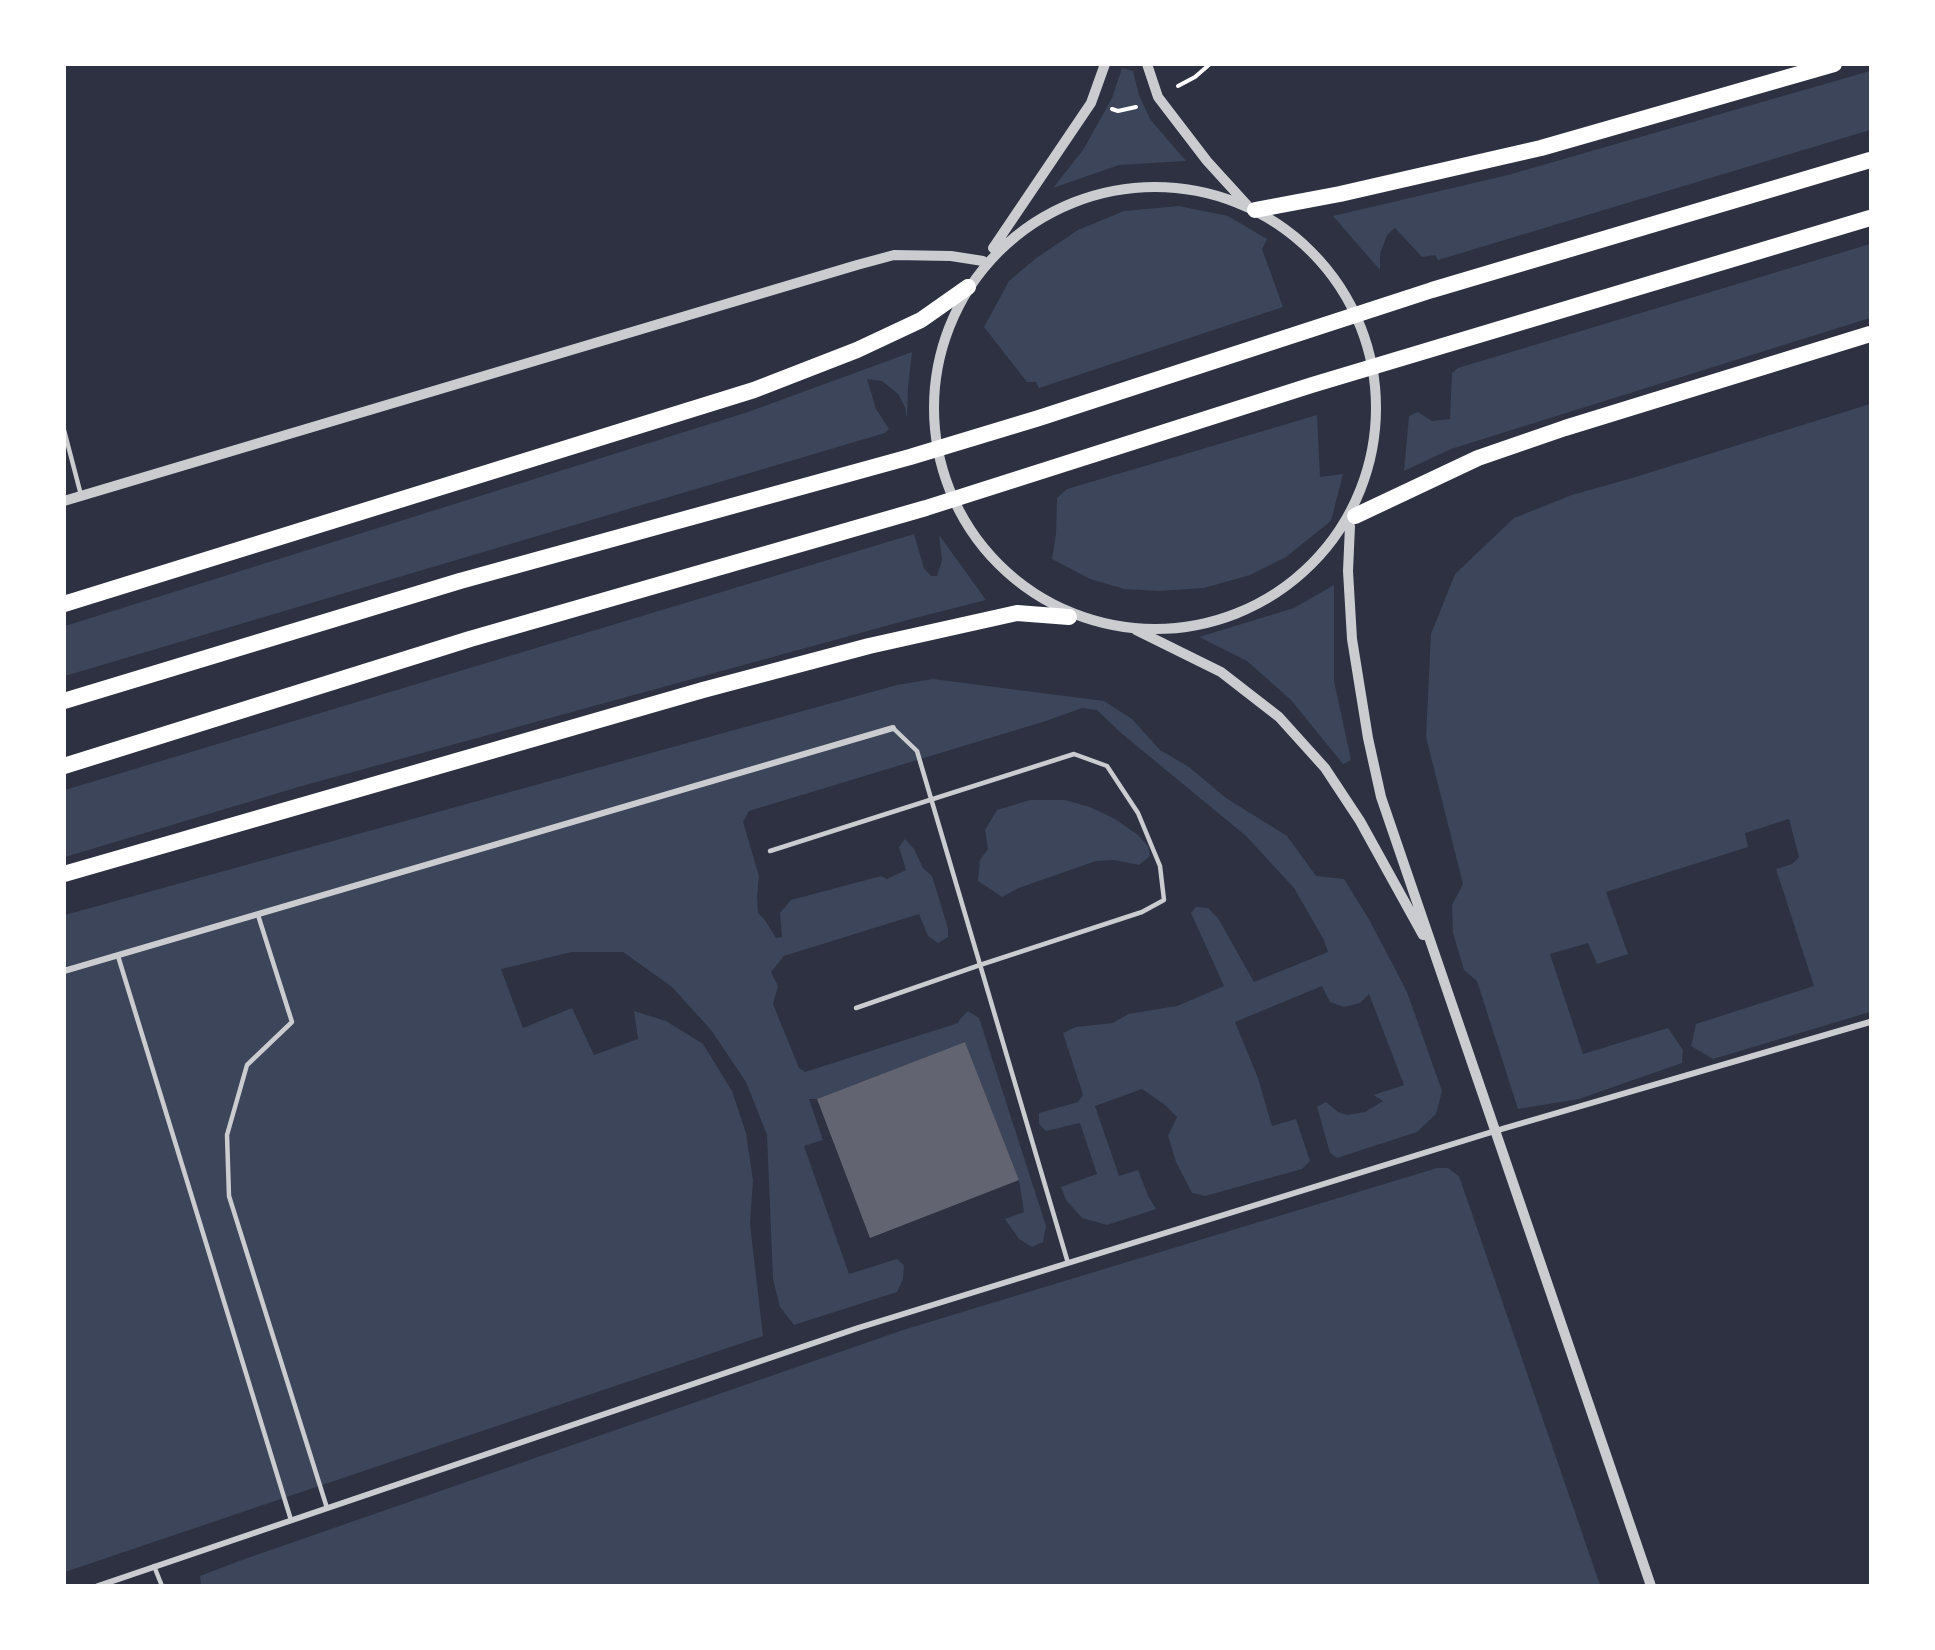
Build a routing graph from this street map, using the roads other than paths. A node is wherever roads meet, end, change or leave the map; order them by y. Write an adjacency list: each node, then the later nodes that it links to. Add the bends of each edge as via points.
1 (1106, 64): 7 (street, via 1091,103)
2 (1147, 64): 5 (street, via 1158,97)
3 (1834, 64): 5 (highway, via 1541,148 1341,194)
4 (1870, 160): 17 (highway, via 1432,290 910,457 460,581)
5 (1251, 208): 7 (street, via 1179,187 1107,191 1040,218); 13 (street, via 1309,248 1353,306 1376,376 1375,450)
6 (1870, 218): 19 (highway, via 1312,385 926,508 470,639)
7 (986, 257): 8 (street); 11 (street, via 894,255 867,262)
8 (968, 287): 14 (highway, via 921,320 754,390); 15 (street, via 948,327 934,400 943,473 976,539 1028,591)
9 (1870, 334): 13 (highway, via 1489,454)
10 (64, 430): 11 (lane)
11 (81, 496): 12 (street)
12 (64, 501)
13 (1352, 521): 16 (street, via 1324,556 1285,585 1244,607 1188,624); 25 (street, via 1348,571 1352,639 1368,738 1381,797)
14 (64, 604)
15 (1069, 617): 16 (street); 22 (highway, via 1017,613 869,646 691,693)
16 (1134, 629): 25 (street, via 1221,672 1279,717 1324,768 1360,821)
17 (64, 701)
18 (893, 728): 20 (lane, via 917,751); 23 (street)
19 (64, 766)
20 (931, 800): 21 (lane); 26 (lane); 26 (lane, via 1074,754 1107,766 1138,813 1160,866 1164,900)
21 (770, 851)
22 (64, 874)
23 (258, 915): 24 (street); 32 (lane, via 291,1022 247,1065 227,1135 229,1196)
24 (118, 956): 27 (street); 33 (lane)
25 (1436, 959): 30 (street)
26 (980, 965): 28 (lane); 31 (lane)
27 (64, 971)
28 (856, 1008)
29 (1870, 1022): 30 (street)
30 (1494, 1131): 31 (street); 37 (street)
31 (1068, 1263): 32 (street, via 858,1328)
32 (327, 1508): 33 (street)
33 (291, 1520): 34 (street)
34 (154, 1566): 35 (street); 36 (lane)
35 (98, 1586)
36 (162, 1586)
37 (1651, 1586)

